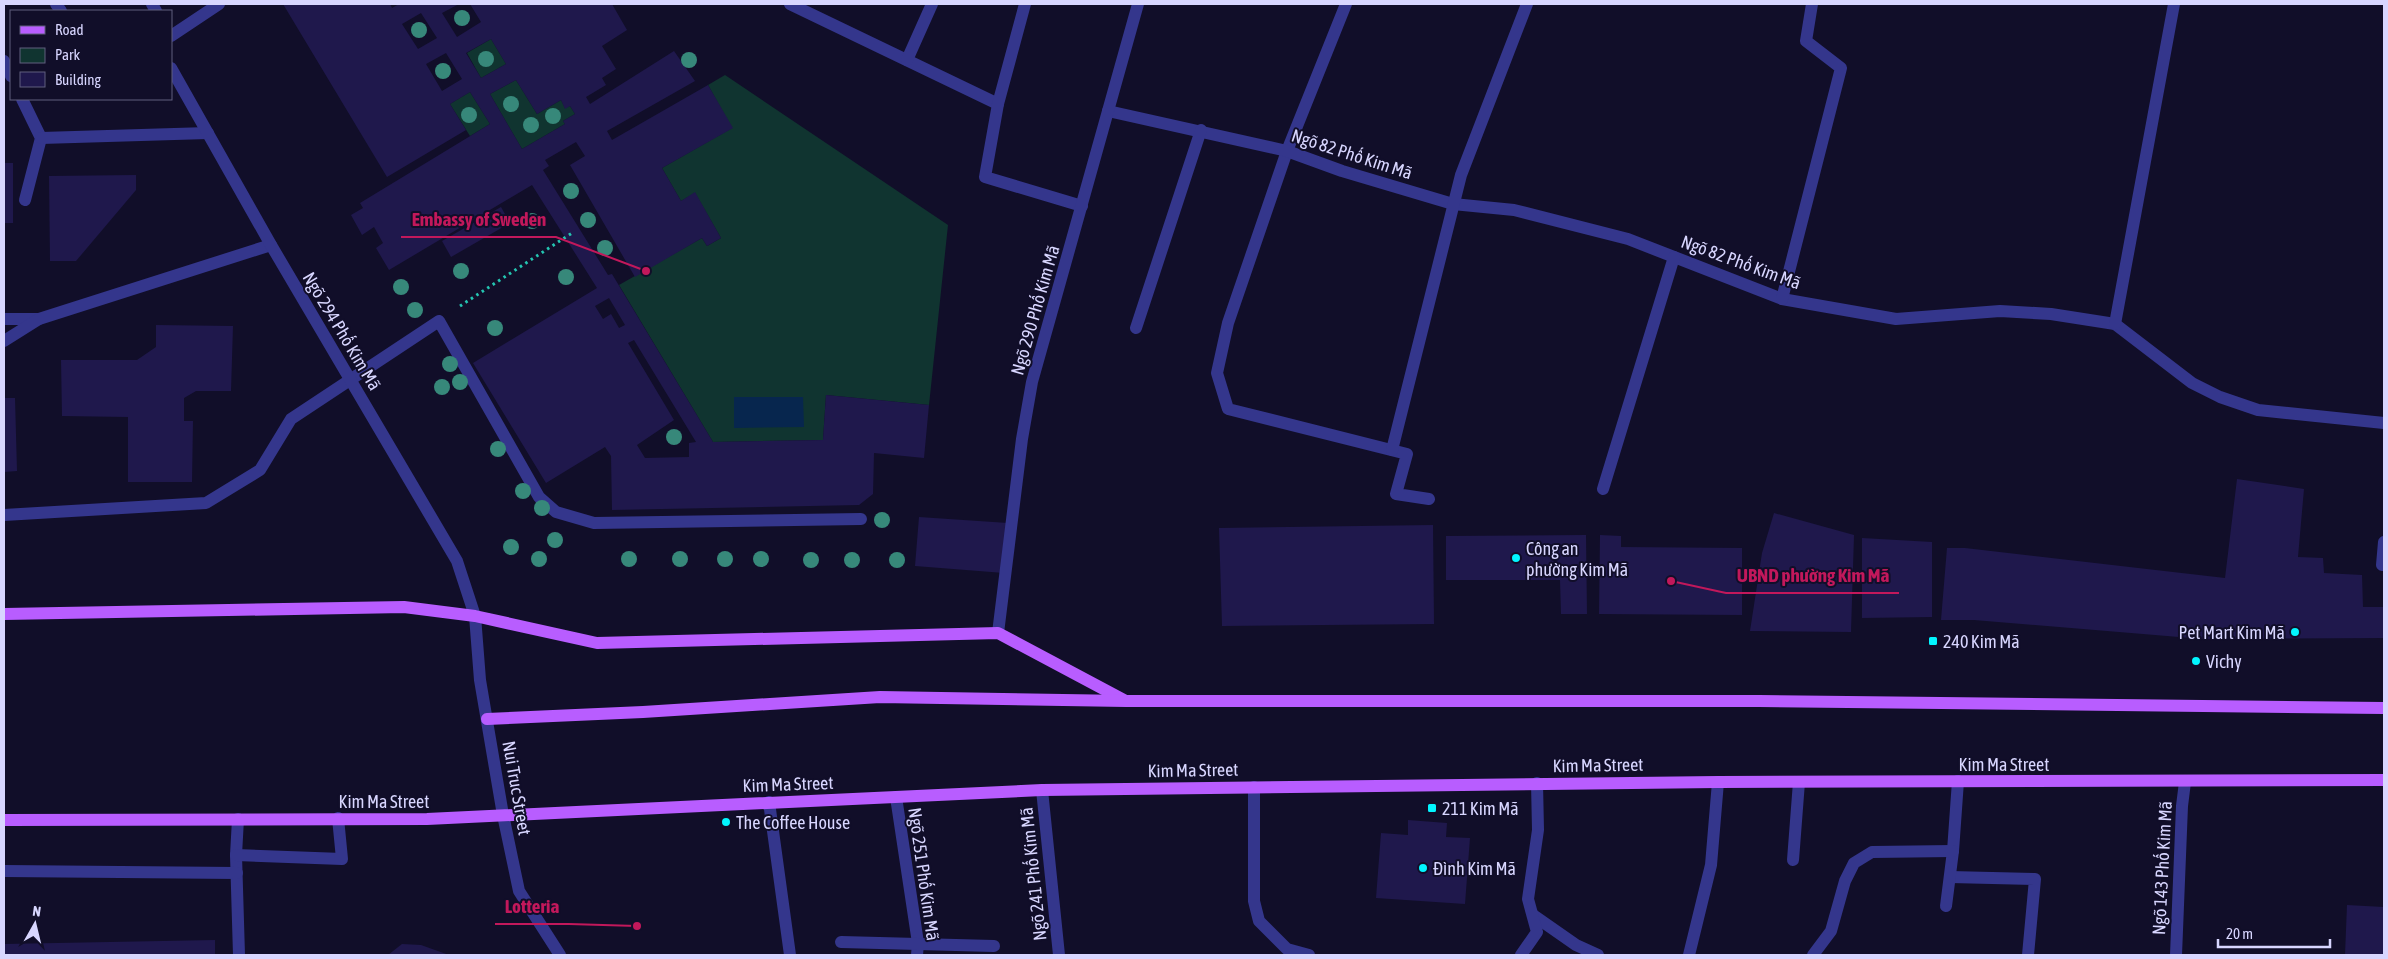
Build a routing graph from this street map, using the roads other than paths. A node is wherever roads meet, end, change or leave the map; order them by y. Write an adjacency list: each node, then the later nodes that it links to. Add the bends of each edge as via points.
1 (219, 4): 10 (street)
2 (790, 4): 12 (street)
3 (932, 4): 12 (street)
4 (1025, 4): 16 (street)
5 (1138, 4): 17 (street, Ngõ 290 Phố Kim Mã)
6 (1346, 4): 21 (street)
7 (1527, 4): 23 (street, via 1467,157)
8 (1812, 4): 27 (street, via 1806,41 1841,68)
9 (2174, 4): 30 (street)
10 (172, 35)
11 (4, 60): 14 (street)
12 (907, 60): 16 (street)
13 (172, 70): 19 (street, Ngõ 294 Phố Kim Mã)
14 (10, 74)
15 (22, 100): 20 (street)
16 (998, 104): 24 (street, via 985,177)
17 (1108, 111): 18 (street, Ngõ 82 Phố Kim Mã); 24 (street, Ngõ 290 Phố Kim Mã)
18 (1202, 130): 21 (street, Ngõ 82 Phố Kim Mã); 31 (street)
19 (208, 133): 20 (street); 25 (street, Ngõ 294 Phố Kim Mã)
20 (41, 138): 22 (street)
21 (1288, 151): 23 (street, Ngõ 82 Phố Kim Mã, via 1342,171); 35 (street, via 1228,323 1217,373 1228,409)
22 (25, 200)
23 (1453, 204): 26 (street, Ngõ 82 Phố Kim Mã, via 1514,210 1628,239); 35 (street)
24 (1082, 206): 44 (street, Ngõ 290 Phố Kim Mã, via 1032,382)
25 (271, 245): 29 (street); 33 (street, Ngõ 294 Phố Kim Mã)
26 (1674, 257): 27 (street, Ngõ 82 Phố Kim Mã); 36 (street)
27 (1782, 298): 30 (street, Ngõ 82 Phố Kim Mã, via 1896,319 2000,312 2051,314)
28 (4, 319): 29 (street)
29 (39, 319): 32 (street)
30 (2115, 324): 34 (street, Ngõ 82 Phố Kim Mã, via 2192,382 2220,397 2258,410)
31 (1136, 328)
32 (4, 340)
33 (350, 379): 38 (street, via 291,419 260,470 206,503); 39 (street, via 439,320 539,497 556,512 594,523); 43 (street, Ngõ 294 Phố Kim Mã, via 457,561)
34 (2384, 423)
35 (1392, 450): 37 (street, via 1407,454 1396,494)
36 (1602, 489)
37 (1429, 499)
38 (4, 515)
39 (861, 519)
40 (2384, 542): 41 (street)
41 (2384, 566)
42 (4, 614): 43 (main road, via 404,607)
43 (475, 616): 44 (main road, via 597,643); 47 (street, Nui Truc Street)
44 (998, 633): 45 (main road)
45 (1126, 701): 46 (main road, via 1759,701); 47 (main road, via 880,697)
46 (2384, 708)
47 (487, 719): 58 (street, Nui Truc Street)
48 (2384, 780): 52 (main road, Kim Ma Street)
49 (1958, 781): 51 (main road, Kim Ma Street); 52 (main road, Kim Ma Street); 62 (street)
50 (1718, 782): 51 (main road, Kim Ma Street); 53 (main road, Kim Ma Street); 73 (street, via 1711,865)
51 (1800, 782): 64 (street)
52 (2185, 782): 83 (street, Ngõ 143 Phố Kim Mã)
53 (1538, 784): 54 (main road, Kim Ma Street); 69 (street, via 1538,830 1528,899)
54 (1254, 786): 55 (main road, Kim Ma Street); 78 (street, via 1254,901 1259,921 1287,949)
55 (1042, 790): 56 (main road, Kim Ma Street); 77 (street, Ngõ 241 Phố Kim Mã)
56 (896, 797): 57 (main road, Kim Ma Street); 72 (street, Ngõ 251 Phố Kim Mã)
57 (769, 802): 58 (main road, Kim Ma Street); 76 (street)
58 (503, 815): 60 (main road, Kim Ma Street, via 427,819); 75 (street, Nui Truc Street, via 519,891)
59 (238, 818): 60 (main road, Kim Ma Street); 61 (main road, Kim Ma Street); 63 (street)
60 (338, 818): 63 (street, via 342,859)
61 (4, 820)
62 (1953, 851): 67 (street); 81 (street, via 1872,852 1854,863 1845,881 1831,931)
63 (236, 856): 66 (street)
64 (1793, 860)
65 (4, 871): 66 (street)
66 (237, 873): 74 (street)
67 (1950, 877): 68 (street); 82 (street, via 2035,879)
68 (1946, 906)
69 (1533, 915): 79 (street, via 1537,932); 80 (street, via 1576,945)
70 (841, 942): 72 (street)
71 (994, 946): 72 (street)
72 (918, 949)
73 (1689, 954)
74 (239, 955)
75 (560, 955)
76 (790, 955)
77 (1059, 955)
78 (1309, 955)
79 (1521, 955)
80 (1598, 955)
81 (1813, 955)
82 (2028, 955)
83 (2176, 955)

